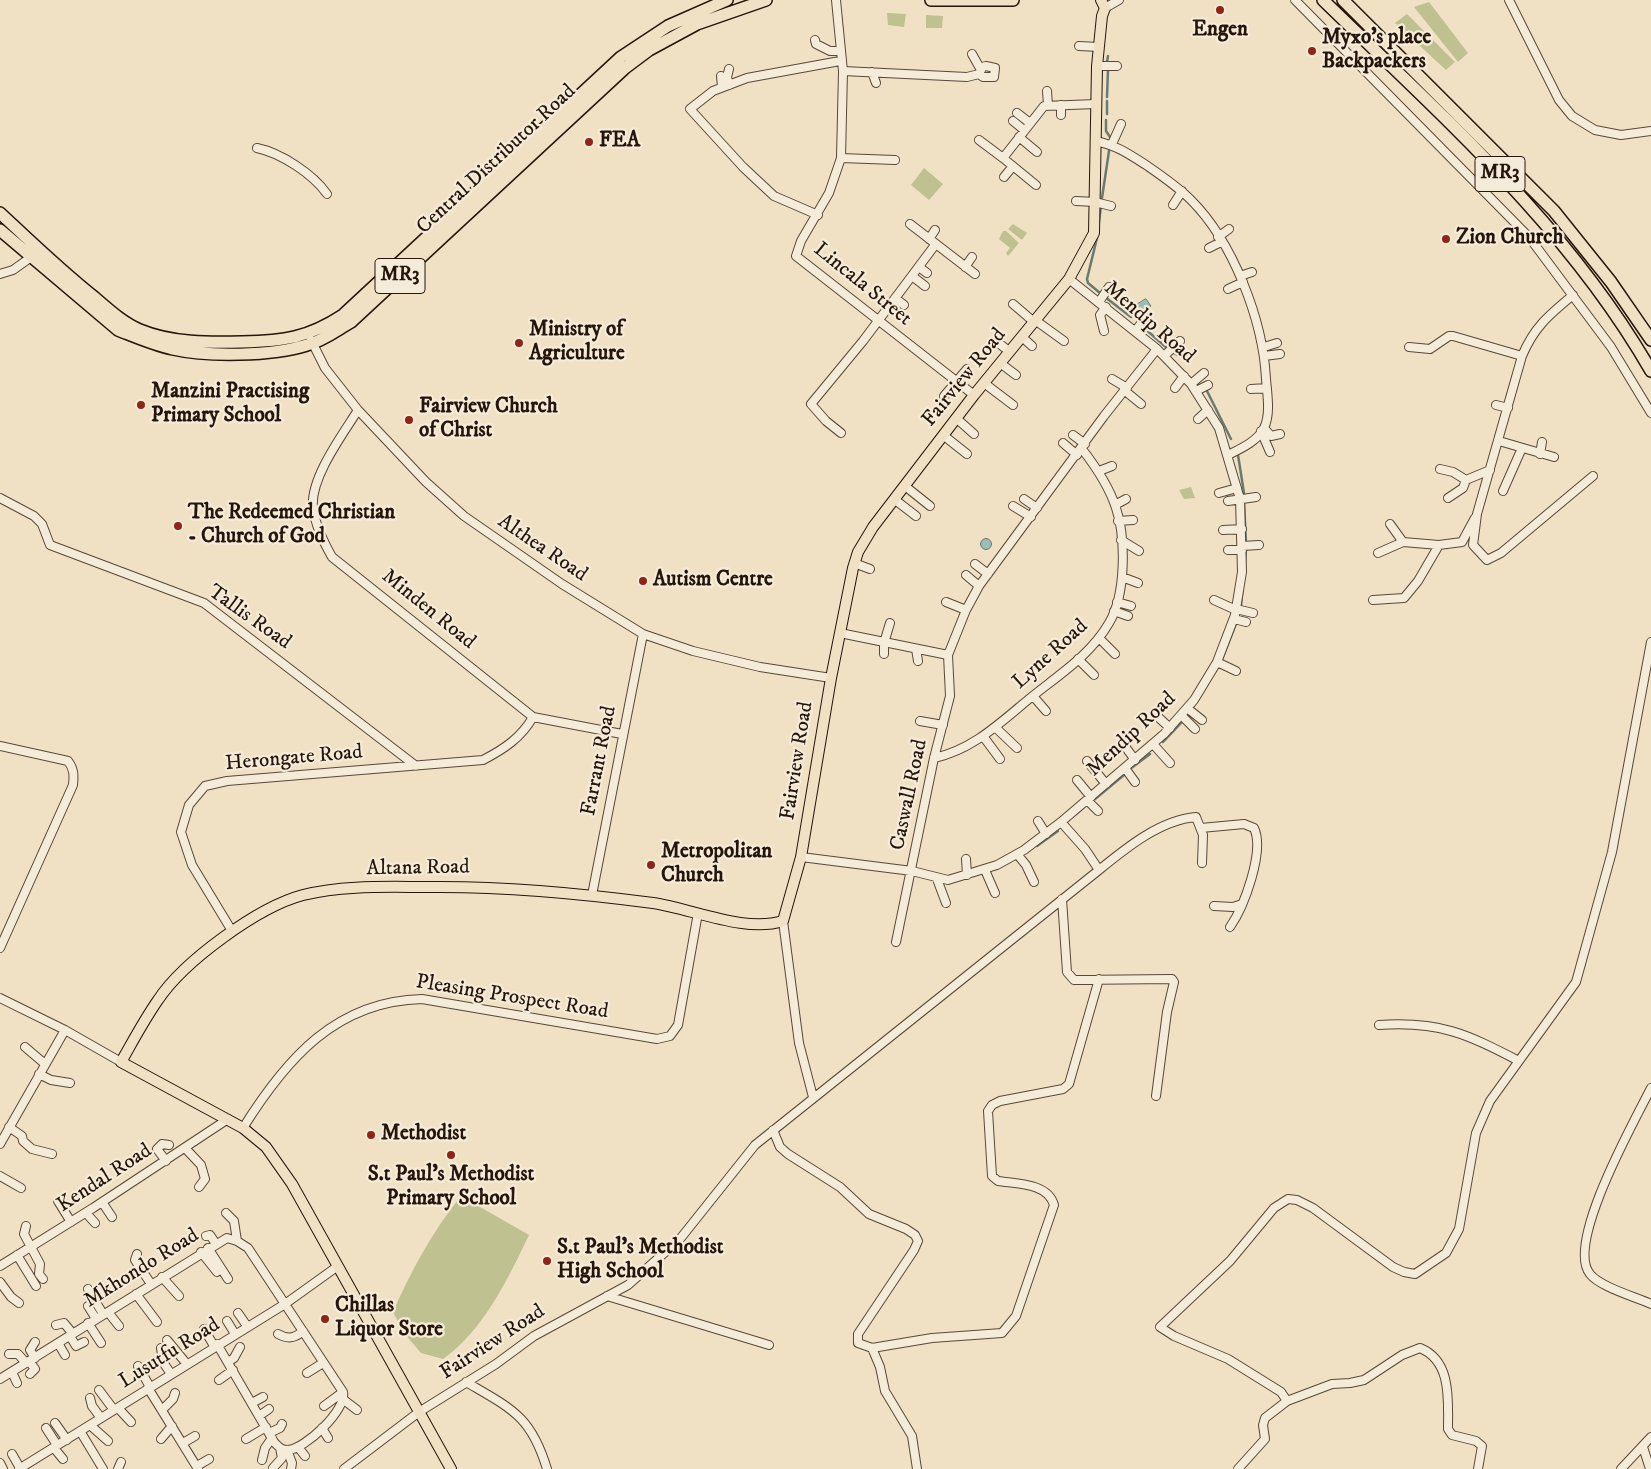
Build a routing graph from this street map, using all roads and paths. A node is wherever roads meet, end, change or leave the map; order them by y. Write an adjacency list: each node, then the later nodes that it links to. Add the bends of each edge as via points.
1 (727, 0): 92 (highway, Central Distributor Road / MR3, via 668,26 621,58 343,315)
2 (766, 0): 92 (highway, Central Distributor Road / MR3, via 697,24 649,50 598,92 351,322)
3 (836, 0): 15 (street, Lincala Street)
4 (930, 0): 5 (highway)
5 (1014, 0)
6 (1119, 0): 11 (street)
7 (1295, 0): 81 (street, via 1529,237)
8 (1322, 0): 109 (highway, MR3, via 1483,156 1544,221 1598,289)
9 (1343, 0): 93 (highway, MR3, via 1554,211 1611,282)
10 (1509, 0): 36 (street, via 1559,100 1572,116 1594,130 1621,135)
11 (1103, 4): 14 (main road, Fairview Road)
12 (815, 40): 15 (street, via 823,48)
13 (1079, 46): 14 (street)
14 (1099, 47): 18 (main road, Fairview Road)
15 (839, 51): 17 (street, Lincala Street)
16 (972, 54): 22 (street, via 980,72 967,77)
17 (840, 61): 21 (street, Lincala Street); 25 (street, via 764,74)
18 (1097, 66): 19 (street); 28 (main road, Fairview Road)
19 (1117, 66)
20 (729, 69): 25 (street)
21 (843, 71): 22 (street); 43 (street, Lincala Street)
22 (872, 72): 24 (street)
23 (721, 76): 25 (street)
24 (876, 83)
25 (726, 86): 56 (street, via 713,91 690,109 693,114 774,196)
26 (1047, 91): 29 (street)
27 (1061, 104): 28 (street); 29 (street); 31 (street)
28 (1096, 104): 39 (main road, Fairview Road)
29 (1048, 105): 30 (street)
30 (1039, 112): 32 (street); 33 (street)
31 (1061, 115)
32 (1046, 117)
33 (1030, 123): 35 (street); 35 (street, via 1015,117)
34 (1121, 124): 40 (street)
35 (1024, 130): 37 (street)
36 (1651, 131)
37 (1019, 137): 42 (street); 44 (street)
38 (980, 140): 44 (street)
39 (1095, 141): 40 (street); 52 (main road, Fairview Road)
40 (1112, 144): 49 (street)
41 (258, 148): 50 (street, via 290,162)
42 (1037, 152)
43 (841, 158): 45 (street); 56 (street, Lincala Street)
44 (1003, 158): 46 (street)
45 (895, 160)
46 (1012, 166): 47 (street); 48 (street)
47 (1004, 177)
48 (1031, 184)
49 (1182, 191): 53 (street); 62 (street)
50 (328, 194)
51 (1076, 201): 52 (street)
52 (1095, 202): 54 (street); 76 (main road, Fairview Road, via 1094,233)
53 (1173, 205)
54 (1111, 206)
55 (0, 213): 67 (highway, Central Distributor Road / MR3)
56 (818, 215): 87 (street, Lincala Street, via 796,256)
57 (910, 224): 61 (street)
58 (1230, 229): 62 (street)
59 (0, 230): 67 (highway, Central Distributor Road / MR3)
60 (935, 230): 61 (street)
61 (928, 239): 64 (street)
62 (1219, 239): 65 (street); 77 (street)
63 (950, 244): 66 (street)
64 (935, 245): 66 (street); 69 (street)
65 (1209, 248)
66 (944, 252): 70 (street)
67 (36, 253): 73 (street, via 13,270); 92 (highway, Central Distributor Road / MR3, via 140,331 177,339 223,342)
68 (972, 257): 70 (street)
69 (919, 267): 72 (street); 75 (street)
70 (965, 267): 74 (street)
71 (1252, 272): 77 (street)
72 (927, 273)
73 (0, 274)
74 (975, 274)
75 (912, 276): 78 (street); 82 (street)
76 (1070, 279): 84 (street, Mendip Road); 88 (main road, Fairview Road)
77 (1241, 279): 80 (street); 99 (street)
78 (925, 286)
79 (1109, 287): 84 (street)
80 (1228, 289)
81 (1573, 295): 106 (street, via 1541,321); 133 (street, via 1611,347)
82 (895, 298): 85 (street); 87 (street)
83 (1013, 304): 88 (street)
84 (1103, 304): 89 (street, Mendip Road); 90 (street, via 1100,315)
85 (904, 305)
86 (1146, 317): 89 (street)
87 (879, 321): 114 (street, Lincala Street); 137 (street, via 811,404)
88 (1035, 321): 91 (main road, Fairview Road); 95 (street)
89 (1136, 330): 101 (street, Mendip Road)
90 (1104, 331)
91 (1022, 337): 98 (street); 102 (main road, Fairview Road)
92 (310, 339): 131 (street, Althea Road, via 325,368)
93 (1651, 340)
94 (996, 341): 102 (street)
95 (1064, 341)
96 (1180, 341): 104 (street)
97 (1277, 343): 99 (street)
98 (1032, 346)
99 (1264, 347): 105 (street)
100 (1409, 347): 106 (street, via 1430,349 1453,336)
101 (1157, 349): 104 (street, Mendip Road); 122 (street)
102 (1010, 352): 107 (main road, Fairview Road)
103 (1280, 354): 105 (street)
104 (1164, 356): 112 (street, Mendip Road)
105 (1264, 356): 120 (street)
106 (1522, 356): 121 (street)
107 (1000, 363): 111 (street); 115 (main road, Fairview Road)
108 (967, 369): 114 (street)
109 (1651, 371)
110 (1204, 373): 116 (street)
111 (1016, 375)
112 (1184, 376): 116 (street, Mendip Road); 119 (street)
113 (1112, 379): 122 (street)
114 (956, 382): 125 (street, Lincala Street); 126 (street)
115 (984, 383): 125 (main road, Fairview Road); 128 (street)
116 (1192, 384): 124 (street, Mendip Road)
117 (1208, 385): 124 (street)
118 (1504, 385): 121 (street)
119 (1175, 388)
120 (1267, 388): 123 (street); 136 (street, via 1268,404)
121 (1513, 388): 130 (street)
122 (1126, 389): 127 (street); 146 (street)
123 (1251, 389)
124 (1196, 391): 132 (street, Mendip Road)
125 (974, 395): 134 (main road, Fairview Road)
126 (944, 396)
127 (1141, 404)
128 (1013, 405)
129 (1496, 405): 130 (street)
130 (1508, 408): 142 (street)
131 (358, 410): 212 (street, Althea Road, via 426,482 464,516 555,579); 231 (street, Minden Road, via 318,482 313,505 324,543 332,557)
132 (1208, 410): 135 (street); 150 (street, Mendip Road, via 1219,428)
133 (1651, 412)
134 (956, 418): 138 (street); 140 (main road, Fairview Road)
135 (1198, 419)
136 (1262, 430): 139 (street, via 1271,436); 147 (street); 150 (street, via 1249,444)
137 (841, 433)
138 (974, 434)
139 (1280, 434)
140 (944, 435): 148 (street); 158 (main road, Fairview Road)
141 (1073, 435): 146 (street)
142 (1499, 441): 145 (street); 154 (street)
143 (1542, 442): 149 (street)
144 (1063, 443): 146 (street)
145 (1522, 448): 149 (street); 160 (street)
146 (1081, 449): 155 (street, Lyne Road); 173 (street)
147 (1270, 452)
148 (967, 454)
149 (1540, 454): 151 (street)
150 (1228, 455): 159 (street, Mendip Road)
151 (1554, 457)
152 (1112, 466): 155 (street)
153 (1440, 469): 157 (street, via 1454,472)
154 (1490, 470): 157 (street); 174 (street)
155 (1098, 471): 170 (street, Lyne Road)
156 (1593, 476): 174 (street, via 1539,524 1487,560 1473,545)
157 (1466, 480): 164 (street, via 1463,488)
158 (904, 486): 165 (main road, Fairview Road); 171 (street)
159 (1237, 488): 161 (street); 168 (street, Mendip Road)
160 (1503, 491)
161 (1219, 493)
162 (1256, 497): 168 (street)
163 (0, 498): 249 (street, Tallis Road, via 34,516 50,544 204,604)
164 (1448, 498)
165 (894, 499): 175 (street); 190 (main road, Fairview Road, via 873,527)
166 (1024, 499): 173 (street)
167 (1126, 499): 170 (street)
168 (1240, 499): 169 (street); 180 (street, Mendip Road)
169 (1228, 501)
170 (1115, 505): 178 (street, Lyne Road)
171 (930, 506)
172 (1013, 506): 176 (street)
173 (1037, 508): 176 (street)
174 (1477, 514): 185 (street, via 1462,542)
175 (916, 516)
176 (1031, 517): 193 (street)
177 (1133, 520): 178 (street)
178 (1118, 521): 182 (street, Lyne Road)
179 (1390, 524): 183 (street)
180 (1242, 529): 181 (street); 186 (street, Mendip Road)
181 (1223, 530)
182 (1120, 540): 188 (street); 195 (street, Lyne Road)
183 (1403, 542): 185 (street); 189 (street)
184 (1259, 545): 186 (street)
185 (1438, 545): 199 (street, via 1410,594 1404,598)
186 (1242, 548): 187 (street); 203 (street, Mendip Road)
187 (1228, 550)
188 (1139, 551)
189 (1378, 553)
190 (854, 563): 192 (street); 211 (main road, Fairview Road)
191 (974, 564): 193 (street)
192 (870, 569)
193 (988, 574): 197 (street)
194 (966, 575): 197 (street)
195 (1122, 577): 196 (street); 201 (street, Lyne Road)
196 (1138, 583)
197 (979, 586): 204 (street)
198 (1214, 600): 203 (street)
199 (1373, 600)
200 (946, 602): 204 (street)
201 (1118, 602): 202 (street); 205 (street, Lyne Road)
202 (1131, 606)
203 (1236, 609): 206 (street); 208 (street, Mendip Road)
204 (966, 610): 219 (street)
205 (1114, 611): 207 (street); 213 (street, Lyne Road)
206 (1253, 612)
207 (1128, 616)
208 (1234, 619): 210 (street); 222 (street, Mendip Road)
209 (890, 622): 215 (street)
210 (1246, 622)
211 (840, 632): 215 (street); 225 (main road, Fairview Road)
212 (643, 634): 225 (street, Althea Road, via 693,651 760,667); 238 (street, Farrant Road)
213 (1099, 638): 218 (street); 220 (street, Lyne Road)
214 (1651, 642): 287 (street, via 1612,852 1576,982)
215 (884, 643): 216 (street); 217 (street)
216 (916, 649): 219 (street); 221 (street)
217 (884, 654)
218 (1115, 654)
219 (948, 655): 234 (street, Caswall Road, via 950,696)
220 (1078, 659): 224 (street); 226 (street, Lyne Road)
221 (918, 661)
222 (1217, 662): 223 (street); 227 (street, Mendip Road)
223 (1236, 671)
224 (1094, 675)
225 (831, 678): 261 (main road, Fairview Road)
226 (1033, 696): 228 (street); 235 (street, Lyne Road)
227 (1187, 708): 229 (street, Mendip Road); 232 (street)
228 (1046, 711)
229 (1181, 715): 236 (street, Mendip Road); 237 (street)
230 (1157, 716): 236 (street)
231 (533, 717): 238 (street, Minden Road); 249 (street, Herongate Road, via 507,748 482,760)
232 (1202, 720)
233 (920, 721): 234 (street)
234 (942, 725): 244 (street, Caswall Road)
235 (996, 728): 239 (street, Lyne Road); 243 (street)
236 (1170, 728): 240 (street, Mendip Road)
237 (1195, 729)
238 (622, 734): 271 (street, Farrant Road)
239 (983, 736): 244 (street, Lyne Road, via 954,754); 245 (street)
240 (1153, 744): 246 (street, Mendip Road); 248 (street)
241 (1124, 745): 246 (street)
242 (0, 746): 281 (street, via 68,761 74,768 73,785)
243 (1017, 748)
244 (934, 758): 266 (street, Caswall Road)
245 (1000, 759)
246 (1135, 760): 250 (street, Mendip Road)
247 (1087, 761): 253 (street)
248 (1170, 763)
249 (416, 766): 279 (street, Herongate Road, via 205,786 189,805 181,832 192,865)
250 (1125, 768): 252 (street); 253 (street, Mendip Road)
251 (1077, 780): 254 (street)
252 (1135, 782)
253 (1106, 784): 254 (street, Mendip Road)
254 (1089, 798): 255 (street); 257 (street, Mendip Road)
255 (1098, 811)
256 (1038, 821): 259 (street)
257 (1061, 822): 259 (street, Mendip Road); 265 (street)
258 (1201, 828): 263 (street); 265 (street, via 1196,817 1166,824); 274 (street, via 1244,824 1254,828 1258,838 1257,851)
259 (1046, 834): 260 (street, Mendip Road)
260 (1017, 854): 264 (street, Mendip Road); 269 (street)
261 (801, 856): 266 (street, Mendip Road); 277 (main road, Fairview Road)
262 (966, 859): 267 (street)
263 (1202, 863)
264 (984, 870): 267 (street, Mendip Road); 270 (street)
265 (1099, 870): 272 (street)
266 (912, 871): 268 (street, Mendip Road); 280 (street, Caswall Road)
267 (966, 875): 268 (street, Mendip Road)
268 (937, 879): 273 (street)
269 (1034, 882)
270 (995, 892)
271 (592, 895): 276 (main road, Altana Road, via 668,905); 279 (main road, Altana Road, via 455,887 332,890 302,896)
272 (1062, 899): 282 (street, via 1067,972 1074,980); 294 (street)
273 (946, 903)
274 (1242, 904): 275 (street); 278 (street)
275 (1214, 906)
276 (698, 913): 277 (main road, Altana Road, via 760,926); 297 (street, Pleasing Prospect Road, via 678,1025 670,1036 657,1038 422,999 396,1000 344,1019 319,1036 264,1094)
277 (782, 920): 294 (street, Fairview Road, via 799,1043)
278 (1230, 927)
279 (232, 931): 288 (main road, Altana Road, via 187,967 158,999)
280 (896, 942)
281 (0, 948)
282 (1098, 979): 293 (street, via 1174,982); 361 (street, via 1069,1084 1064,1089 1000,1101 988,1111 992,1176 998,1181 1041,1189 1049,1194 1054,1205 1016,1316 1002,1333 932,1338)
283 (0, 998): 285 (street)
284 (1379, 1025): 287 (street, via 1417,1024 1444,1028 1466,1034)
285 (65, 1030): 288 (street); 289 (street)
286 (25, 1047): 289 (street)
287 (1519, 1061): 386 (street, via 1490,1100 1480,1120 1459,1229 1446,1253 1426,1268 1415,1274 1393,1267 1313,1208 1288,1199 1274,1208 1230,1261 1160,1326 1174,1336 1228,1359 1281,1392)
288 (121, 1062): 295 (main road)
289 (45, 1064): 290 (street)
290 (39, 1074): 291 (street); 296 (street)
291 (70, 1083)
292 (1651, 1088): 337 (street, via 1605,1178 1583,1247 1589,1274)
293 (1156, 1096)
294 (813, 1097): 298 (street, Fairview Road)
295 (228, 1120): 297 (main road); 301 (street, Kendal Road)
296 (9, 1127): 299 (street); 302 (street, via 32,1149)
297 (243, 1128): 323 (main road, via 278,1163)
298 (773, 1130): 334 (street, Fairview Road, via 744,1157 680,1239 628,1285); 361 (street, via 780,1147 788,1154 840,1187 869,1214 915,1235 918,1242 858,1334 858,1343)
299 (0, 1144)
300 (169, 1145): 303 (street, via 162,1144 157,1148)
301 (185, 1148): 303 (street, Kendal Road); 305 (street, via 201,1165 205,1179)
302 (52, 1154)
303 (166, 1160): 308 (street, Kendal Road)
304 (0, 1176): 306 (street)
305 (199, 1187)
306 (21, 1188)
307 (58, 1201): 312 (street)
308 (102, 1202): 309 (street, Kendal Road); 311 (street)
309 (86, 1212): 312 (street, Kendal Road); 313 (street)
310 (226, 1213): 316 (street, via 234,1221)
311 (112, 1217)
312 (71, 1222): 318 (street, Kendal Road)
313 (95, 1223)
314 (26, 1226): 318 (street, via 24,1234)
315 (206, 1236): 317 (street, via 210,1235)
316 (237, 1241): 317 (street, Mkhondo Road, via 227,1238); 336 (street, via 248,1248)
317 (216, 1244): 319 (street, Mkhondo Road)
318 (30, 1247): 321 (street, Kendal Road); 326 (street, via 40,1264 39,1274)
319 (205, 1250): 324 (street); 325 (street, Mkhondo Road); 327 (street)
320 (137, 1254): 329 (street, via 135,1260)
321 (16, 1255): 322 (street, Kendal Road); 330 (street)
322 (0, 1266)
323 (338, 1266): 336 (street, Lusutfu Road); 393 (main road)
324 (217, 1272)
325 (162, 1278): 329 (street, Mkhondo Road); 333 (street)
326 (43, 1279)
327 (228, 1279)
328 (0, 1282): 335 (street)
329 (151, 1284): 332 (street, Mkhondo Road)
330 (36, 1286)
331 (88, 1289): 339 (street)
332 (136, 1294): 339 (street, Mkhondo Road); 342 (street)
333 (179, 1296)
334 (607, 1296): 358 (street); 376 (street, Fairview Road, via 534,1336)
335 (19, 1303)
336 (284, 1304): 346 (street, Lusutfu Road); 348 (street)
337 (1651, 1304)
338 (88, 1306): 341 (street)
339 (106, 1313): 341 (street, Mkhondo Road); 345 (street)
340 (238, 1313): 346 (street)
341 (92, 1321): 351 (street, Mkhondo Road); 356 (street)
342 (157, 1322)
343 (226, 1322): 349 (street)
344 (56, 1325): 351 (street, via 64,1324)
345 (119, 1326)
346 (247, 1326): 349 (street, Lusutfu Road)
347 (204, 1329): 357 (street)
348 (303, 1332): 350 (street, via 288,1338); 367 (street)
349 (235, 1334): 357 (street, Lusutfu Road)
350 (278, 1334)
351 (71, 1335): 354 (street, via 76,1346); 355 (street, Mkhondo Road)
352 (167, 1340): 366 (street)
353 (35, 1342): 364 (street, via 30,1350)
354 (84, 1342)
355 (58, 1343): 363 (street); 364 (street, Mkhondo Road)
356 (101, 1343)
357 (216, 1345): 365 (street); 366 (street, Lusutfu Road)
358 (769, 1345)
359 (240, 1347): 365 (street)
360 (162, 1348): 373 (street, via 164,1362)
361 (872, 1348): 432 (street, via 886,1392 912,1436)
362 (9, 1354): 364 (street, via 18,1354)
363 (65, 1355)
364 (30, 1361): 370 (street, Mkhondo Road); 372 (street, via 35,1369)
365 (228, 1362): 369 (street)
366 (186, 1363): 373 (street, Lusutfu Road)
367 (323, 1363): 371 (street); 383 (street)
368 (138, 1366): 379 (street)
369 (233, 1370): 375 (street); 380 (street)
370 (12, 1372): 374 (street, Mkhondo Road); 377 (street)
371 (307, 1373)
372 (30, 1374)
373 (171, 1374): 379 (street, Lusutfu Road)
374 (0, 1379)
375 (219, 1380)
376 (466, 1382): 393 (street, Fairview Road); 431 (street, via 513,1410 529,1426 540,1445)
377 (17, 1383)
378 (251, 1383): 380 (street)
379 (149, 1388): 389 (street, Lusutfu Road); 391 (street)
380 (243, 1388): 387 (street)
381 (99, 1390): 389 (street)
382 (175, 1393): 391 (street, via 173,1400)
383 (343, 1396): 388 (street); 392 (street); 402 (street, via 338,1412)
384 (263, 1397): 387 (street)
385 (90, 1398): 395 (street)
386 (1287, 1401): 433 (street, via 1265,1418 1265,1439); 434 (street, via 1332,1384 1364,1380 1402,1355 1420,1348 1430,1352 1442,1370 1449,1397 1448,1429 1452,1435 1476,1441 1482,1446)
387 (252, 1403): 394 (street)
388 (324, 1406)
389 (116, 1409): 395 (street, Lusutfu Road); 396 (street)
390 (269, 1409): 394 (street)
391 (162, 1410): 400 (street)
392 (357, 1410)
393 (419, 1412): 429 (street, Fairview Road); 430 (main road)
394 (259, 1416): 404 (street)
395 (101, 1418): 399 (street, Lusutfu Road)
396 (131, 1422)
397 (55, 1423): 410 (street)
398 (282, 1424): 404 (street)
399 (90, 1425): 403 (street, Lusutfu Road); 411 (street)
400 (172, 1426): 408 (street); 412 (street)
401 (46, 1428): 413 (street)
402 (322, 1428): 406 (street); 414 (street)
403 (80, 1431): 410 (street, Lusutfu Road); 427 (street)
404 (269, 1433): 409 (street); 416 (street); 421 (street)
405 (195, 1436): 412 (street)
406 (328, 1438)
407 (1651, 1438): 415 (street)
408 (161, 1439)
409 (246, 1439)
410 (67, 1440): 413 (street, Lusutfu Road)
411 (108, 1441)
412 (183, 1443): 423 (street)
413 (56, 1446): 419 (street); 426 (street, Lusutfu Road)
414 (298, 1447): 416 (street); 418 (street)
415 (1642, 1448): 435 (street); 436 (street)
416 (283, 1449): 424 (street, via 282,1458); 428 (street, via 292,1462)
417 (12, 1454): 426 (street)
418 (305, 1456)
419 (63, 1459)
420 (209, 1460): 423 (street)
421 (262, 1460)
422 (0, 1463): 425 (street)
423 (197, 1468)
424 (273, 1468)
425 (3, 1469)
426 (20, 1469)
427 (103, 1469)
428 (291, 1469)
429 (344, 1469)
430 (451, 1469)
431 (547, 1469)
432 (917, 1469)
433 (1238, 1469)
434 (1478, 1469)
435 (1621, 1469)
436 (1650, 1469)

